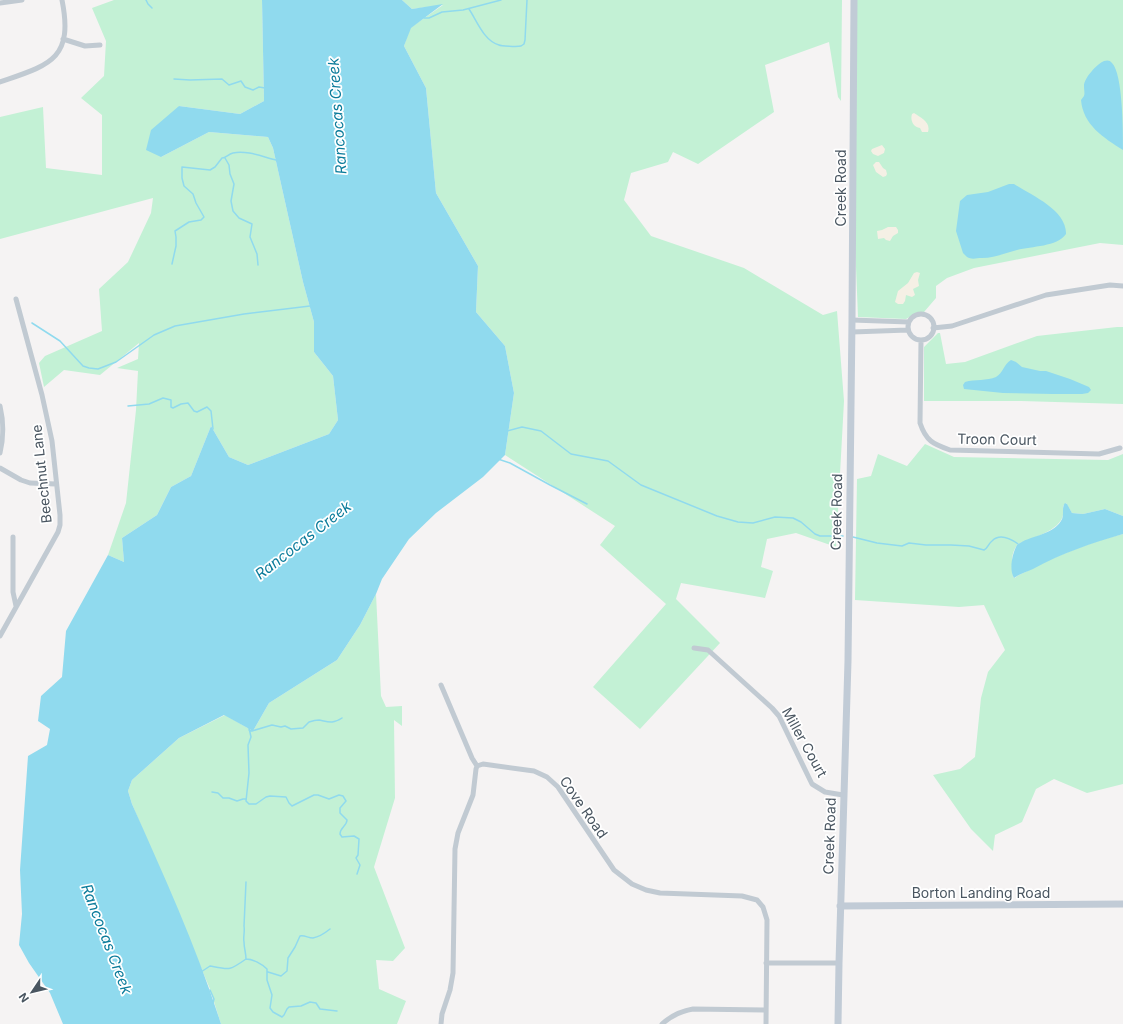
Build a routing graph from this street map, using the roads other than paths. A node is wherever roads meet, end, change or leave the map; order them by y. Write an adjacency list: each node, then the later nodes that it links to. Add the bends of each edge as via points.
1 (22, 0): 4 (street)
2 (62, 0): 5 (street, via 65,20)
3 (854, 0): 10 (main road, Creek Road)
4 (0, 3)
5 (63, 39): 6 (street, via 85,46); 7 (street, via 54,58 36,70)
6 (100, 45)
7 (0, 82)
8 (1123, 286): 12 (street, via 1110,285 1046,294 952,326)
9 (16, 299): 20 (street, Beechnut Lane, via 42,395)
10 (852, 320): 11 (street); 14 (main road, Creek Road)
11 (909, 322): 12 (street, via 915,316 923,315 930,319); 13 (street)
12 (933, 328): 15 (street, via 929,337)
13 (908, 330): 14 (street); 15 (street, via 914,338)
14 (852, 332): 27 (main road, Creek Road, via 848,661)
15 (922, 340): 17 (street, Troon Court, via 920,423 923,432 934,444 950,450 1099,454)
16 (0, 406): 18 (street, via 4,435)
17 (1120, 448)
18 (0, 453)
19 (0, 468): 20 (street, via 30,483)
20 (56, 484): 22 (street, Beechnut Lane, via 59,528)
21 (13, 537): 22 (street, via 13,592)
22 (16, 606): 23 (street, Beechnut Lane)
23 (0, 636)
24 (694, 648): 27 (street, Miller Court, via 708,650 779,716 812,784 825,792)
25 (441, 685): 26 (street)
26 (477, 766): 30 (street, Cove Road, via 488,764 534,771 547,776 558,787 614,870 632,884 660,893 742,896 758,900 767,920); 33 (street, via 473,795 458,833 455,849 454,973)
27 (843, 795): 29 (main road, Creek Road)
28 (1123, 904): 29 (main road, Borton Landing Road)
29 (840, 906): 31 (main road, Creek Road)
30 (766, 963): 31 (street); 32 (street, Cove Road)
31 (838, 963): 36 (main road, Creek Road)
32 (766, 1010): 34 (street, via 693,1008 670,1017); 35 (street, Cove Road)
33 (441, 1024)
34 (662, 1024)
35 (766, 1024)
36 (838, 1024)

